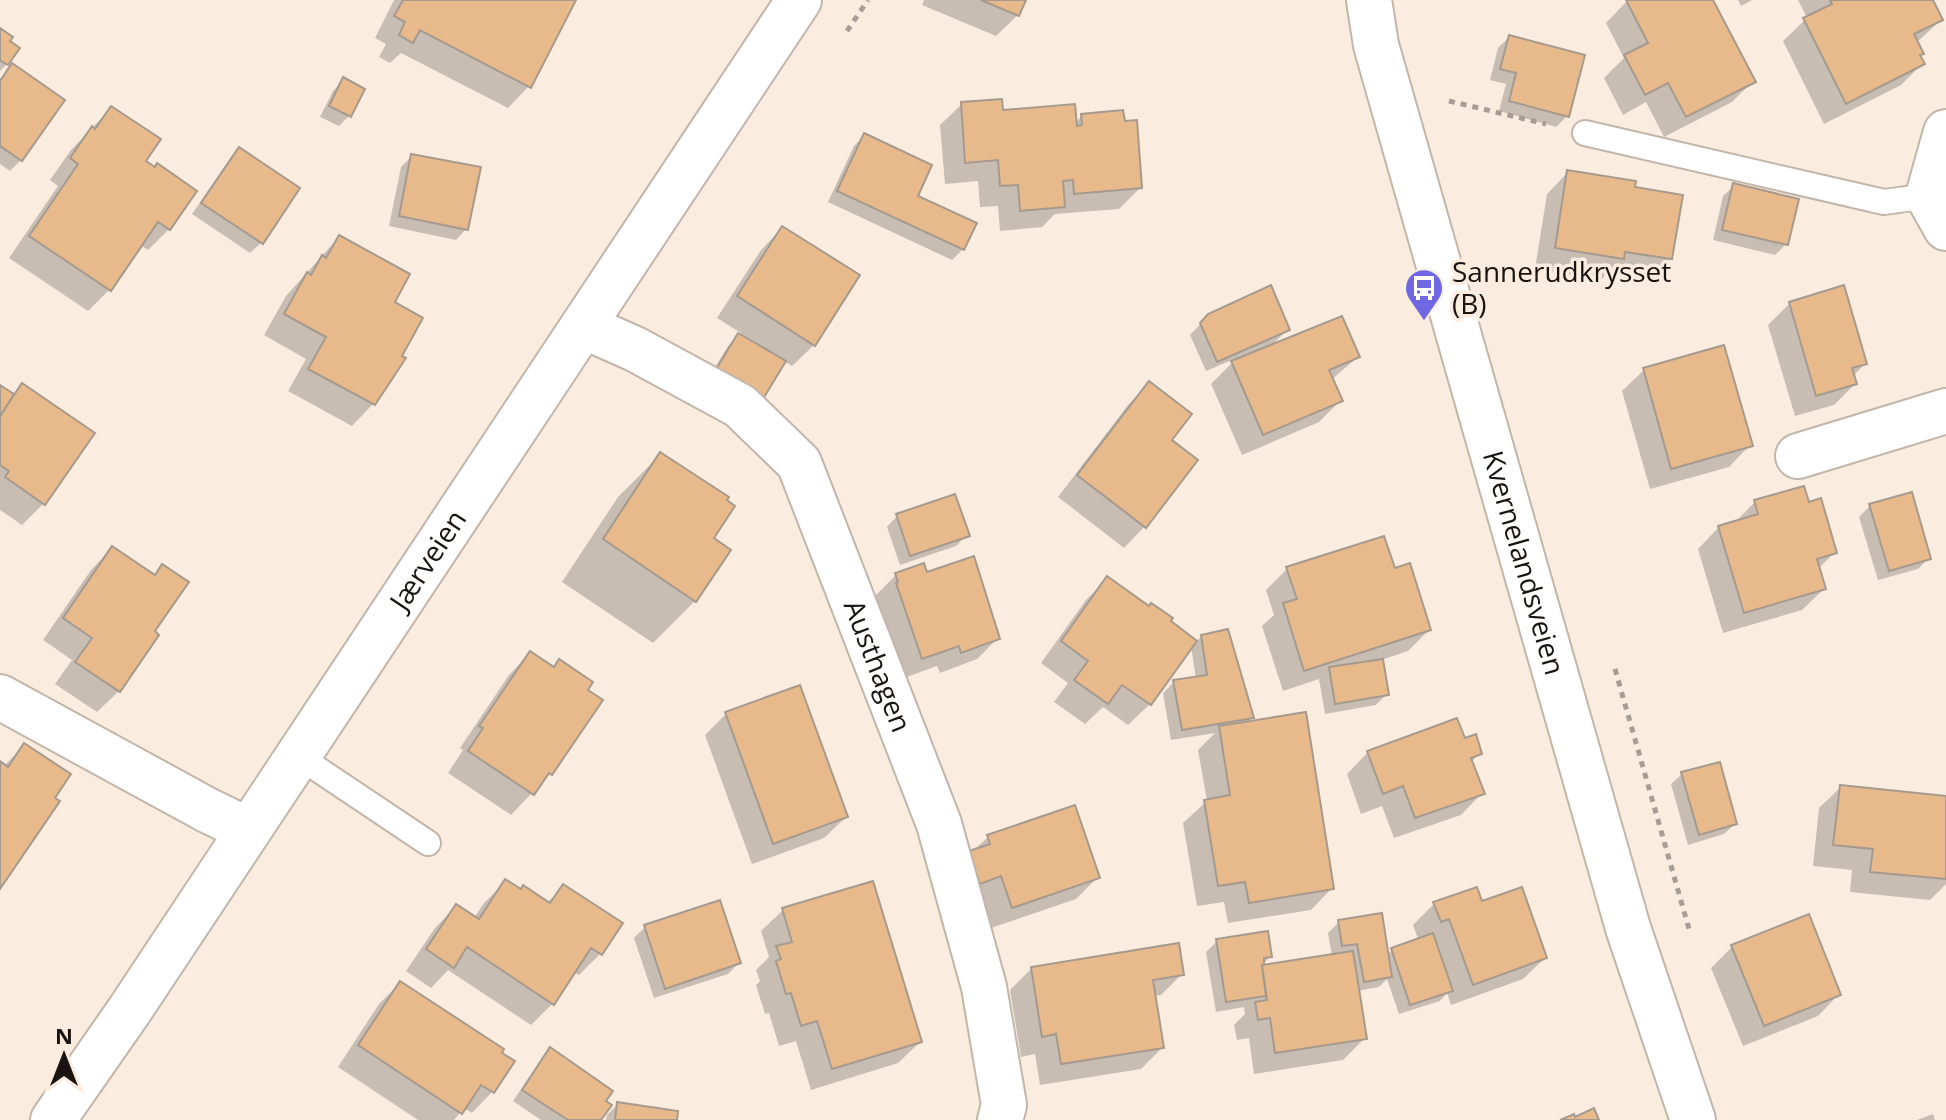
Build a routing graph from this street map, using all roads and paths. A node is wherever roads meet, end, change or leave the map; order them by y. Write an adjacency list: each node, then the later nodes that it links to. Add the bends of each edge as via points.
1 (799, 0): 7 (main road, Jærveien)
2 (1369, 0): 16 (main road, Kvernelandsveien, via 1376,45 1628,928)
3 (1449, 101): 5 (path)
4 (1946, 132): 6 (main road)
5 (1585, 133): 6 (lane)
6 (1937, 212)
7 (583, 326): 11 (main road, Jærveien); 15 (main road, Austhagen, via 740,406 799,463 939,824 984,987 1004,1105)
8 (1946, 411): 9 (main road)
9 (1798, 456)
10 (0, 697): 12 (main road)
11 (298, 756): 12 (main road, Jærveien); 13 (lane)
12 (248, 830): 14 (main road, Jærveien)
13 (428, 843)
14 (53, 1120)
15 (1000, 1120)
16 (1693, 1120)

